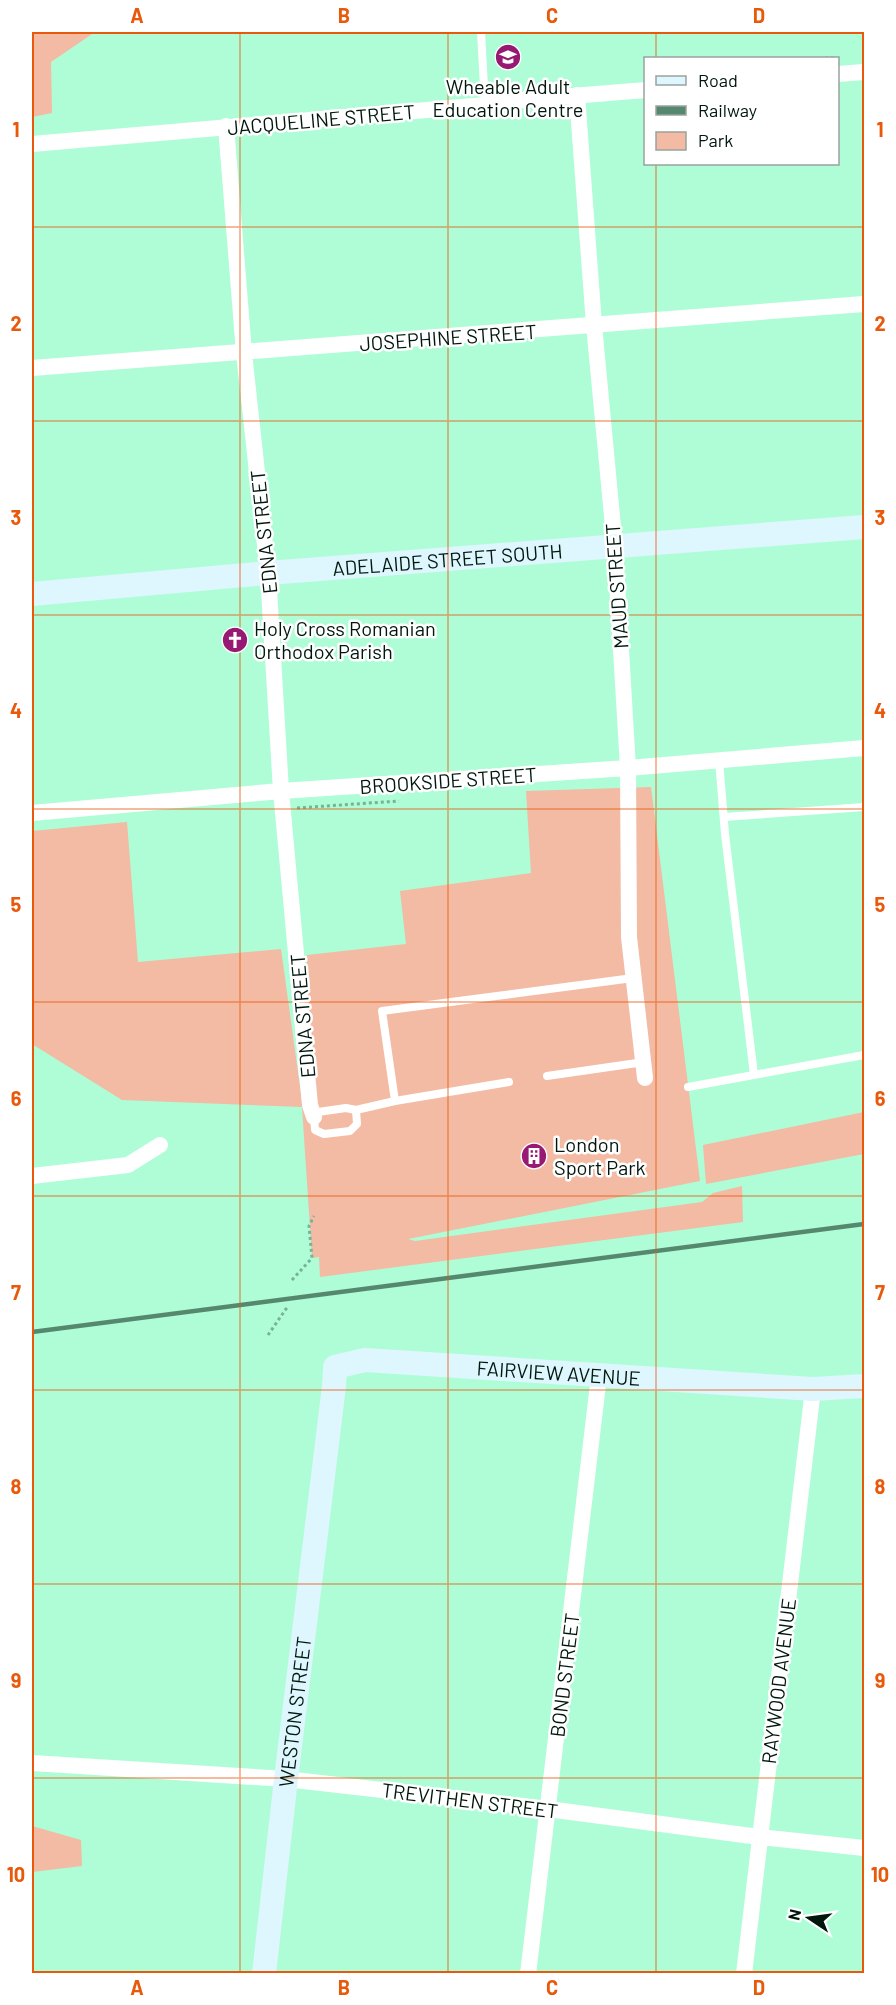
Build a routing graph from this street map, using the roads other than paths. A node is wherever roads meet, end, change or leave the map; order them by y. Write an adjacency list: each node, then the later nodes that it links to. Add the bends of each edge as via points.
1 (481, 32): 6 (lane)
2 (864, 72): 3 (street)
3 (839, 74)
4 (644, 90): 5 (street, JACQUELINE STREET)
5 (577, 95): 6 (street, JACQUELINE STREET); 10 (street, MAUD STREET)
6 (485, 105): 7 (street, JACQUELINE STREET)
7 (226, 126): 8 (street, JACQUELINE STREET); 11 (street, EDNA STREET)
8 (32, 144)
9 (864, 304): 10 (street, JOSEPHINE STREET)
10 (594, 325): 11 (street, JOSEPHINE STREET); 14 (street, MAUD STREET)
11 (244, 353): 12 (street, JOSEPHINE STREET); 15 (street, EDNA STREET)
12 (32, 368)
13 (864, 527): 14 (street, ADELAIDE STREET SOUTH)
14 (615, 548): 15 (street, ADELAIDE STREET SOUTH); 19 (street, MAUD STREET)
15 (268, 573): 16 (street, ADELAIDE STREET SOUTH); 20 (street, EDNA STREET)
16 (32, 594)
17 (864, 748): 18 (street, BROOKSIDE STREET)
18 (718, 760): 19 (street, BROOKSIDE STREET); 23 (lane)
19 (628, 768): 20 (street, BROOKSIDE STREET); 24 (street, MAUD STREET, via 629,937)
20 (281, 791): 22 (street, BROOKSIDE STREET); 33 (street, EDNA STREET)
21 (864, 807): 23 (lane)
22 (32, 813)
23 (724, 817): 27 (lane)
24 (633, 978): 26 (street, MAUD STREET); 31 (lane, via 382,1011)
25 (864, 1055): 27 (lane)
26 (645, 1070): 28 (lane)
27 (754, 1075): 30 (lane)
28 (547, 1076)
29 (509, 1082): 31 (lane)
30 (688, 1087)
31 (395, 1101): 32 (lane)
32 (356, 1110): 33 (lane, via 318,1112); 33 (lane, via 357,1124 350,1131 324,1134 315,1130)
33 (314, 1117)
34 (160, 1145): 35 (street, via 128,1165)
35 (32, 1176)
36 (599, 1376): 38 (street, FAIRVIEW AVENUE); 39 (street, FAIRVIEW AVENUE, via 365,1360 335,1367); 42 (street, BOND STREET)
37 (864, 1386): 38 (street, FAIRVIEW AVENUE)
38 (813, 1389): 43 (street, RAYWOOD AVENUE)
39 (325, 1449): 41 (street, WESTON STREET)
40 (32, 1763): 41 (street, TREVITHEN STREET)
41 (286, 1779): 42 (street, TREVITHEN STREET); 45 (street, WESTON STREET)
42 (548, 1809): 43 (street, TREVITHEN STREET); 46 (street, BOND STREET)
43 (759, 1838): 44 (street, TREVITHEN STREET); 47 (street, RAYWOOD AVENUE)
44 (864, 1848)
45 (264, 1974)
46 (528, 1974)
47 (744, 1974)

